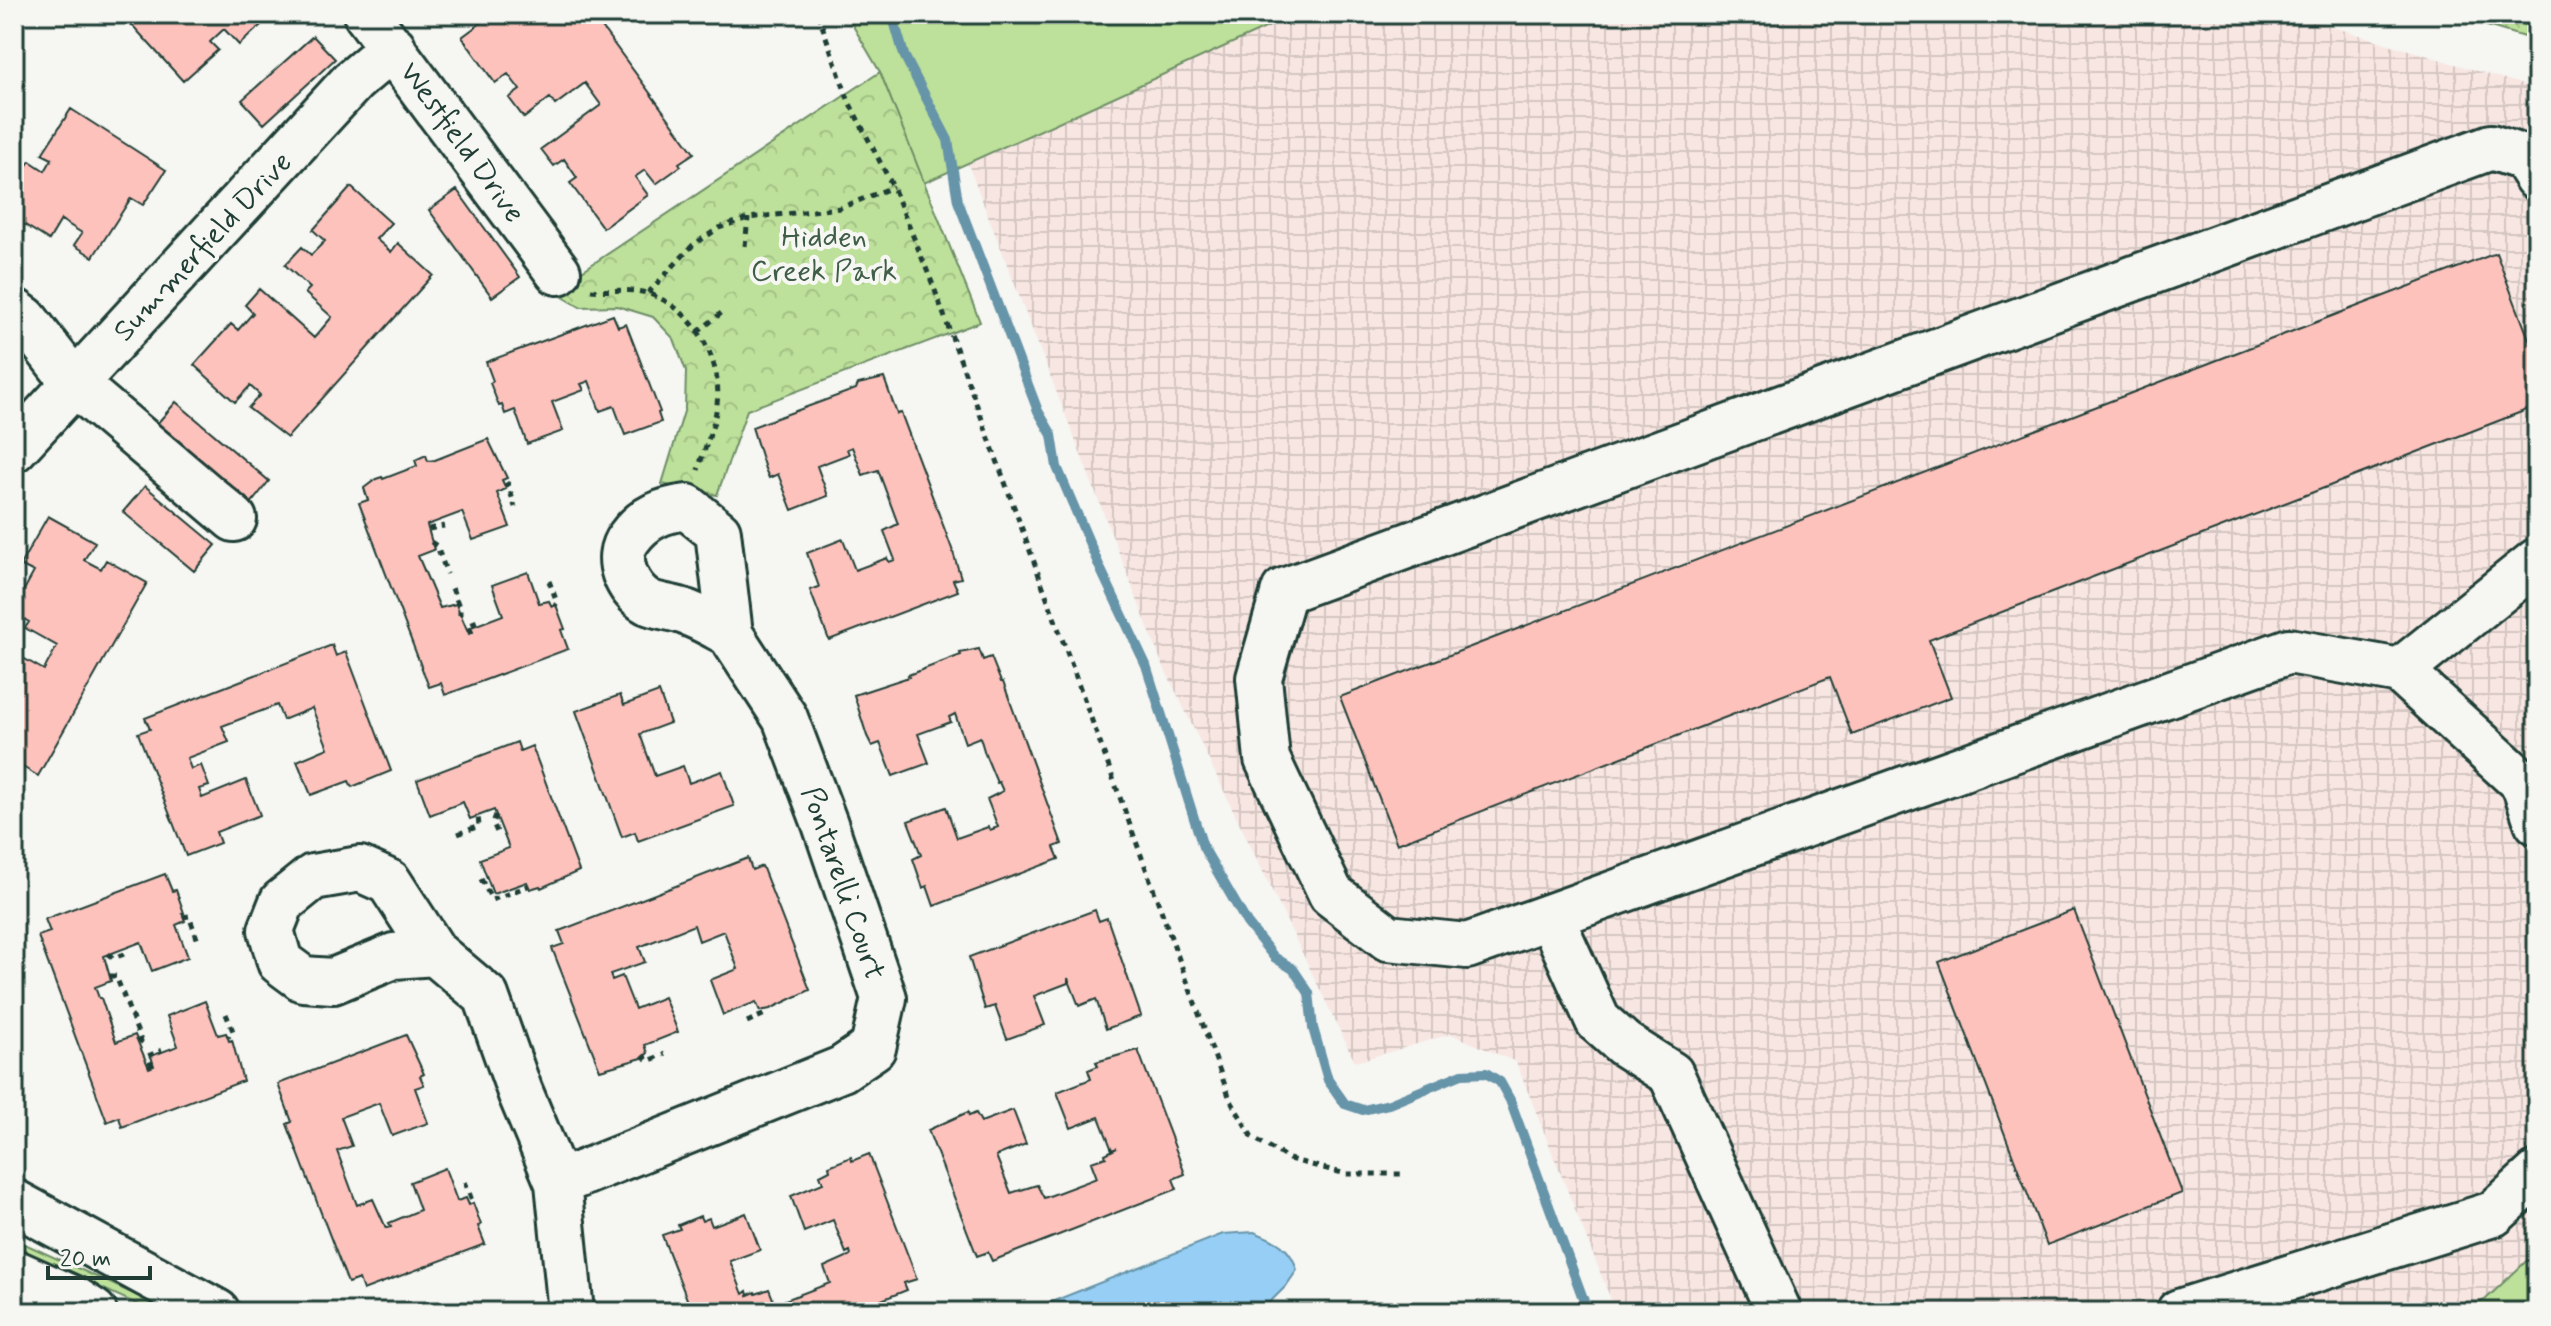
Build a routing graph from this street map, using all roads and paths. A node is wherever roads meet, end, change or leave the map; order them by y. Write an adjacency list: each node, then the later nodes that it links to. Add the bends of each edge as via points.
1 (818, 14): 4 (path, via 849,102)
2 (380, 30): 7 (street, Westfield Drive); 12 (street, Summerfield Drive, via 359,75)
3 (2537, 178): 39 (street, via 2524,158 2491,147 1284,591 1259,678 1267,759 1331,894 1388,938 1435,943 1467,946)
4 (893, 187): 5 (path, via 840,208); 54 (path, via 1230,1099 1252,1137 1289,1159 1346,1174)
5 (748, 218): 6 (path); 8 (path, via 693,245)
6 (745, 246)
7 (558, 272): 8 (path, via 578,289)
8 (648, 293): 11 (path)
9 (725, 310): 11 (path)
10 (14, 311): 12 (street)
11 (698, 332): 14 (path, via 715,374 717,404)
12 (75, 384): 13 (street, Summerfield Drive); 17 (street)
13 (14, 449)
14 (695, 482)
15 (505, 486): 16 (path)
16 (515, 507)
17 (234, 519)
18 (444, 526): 19 (path)
19 (429, 529)
20 (431, 542): 22 (path)
21 (2537, 561): 30 (street)
22 (447, 574)
23 (549, 581): 25 (path)
24 (452, 588): 26 (path)
25 (555, 606)
26 (460, 615)
27 (480, 620): 28 (path, via 468,625)
28 (471, 633)
29 (730, 634): 57 (street, Pontarelli Court, via 785,718 825,824 884,998 873,1048 842,1069)
30 (2400, 671): 31 (street); 39 (street, via 2289,651)
31 (2534, 791)
32 (496, 815): 34 (path)
33 (478, 816): 35 (path, via 479,826)
34 (497, 832)
35 (458, 834)
36 (481, 879): 37 (path, via 492,900)
37 (528, 886)
38 (183, 917): 40 (path, via 189,916)
39 (1551, 917): 64 (street, via 1598,1021 1671,1074)
40 (198, 941)
41 (127, 953): 43 (path, via 113,958)
42 (435, 953): 57 (street, via 486,996)
43 (108, 954)
44 (110, 976): 49 (path, via 116,976 129,1006)
45 (765, 1009): 47 (path)
46 (226, 1014): 48 (path, via 233,1031)
47 (747, 1022)
48 (228, 1037)
49 (138, 1044)
50 (162, 1050): 53 (path, via 148,1056)
51 (665, 1054): 52 (path, via 648,1061)
52 (643, 1055)
53 (152, 1067)
54 (1404, 1174)
55 (2537, 1174): 65 (street, via 2493,1214)
56 (465, 1182): 59 (path)
57 (558, 1183): 61 (street)
58 (14, 1202): 63 (street)
59 (473, 1203)
60 (14, 1272): 62 (street)
61 (563, 1303)
62 (94, 1312)
63 (217, 1312)
64 (1779, 1312)
65 (2179, 1312)

